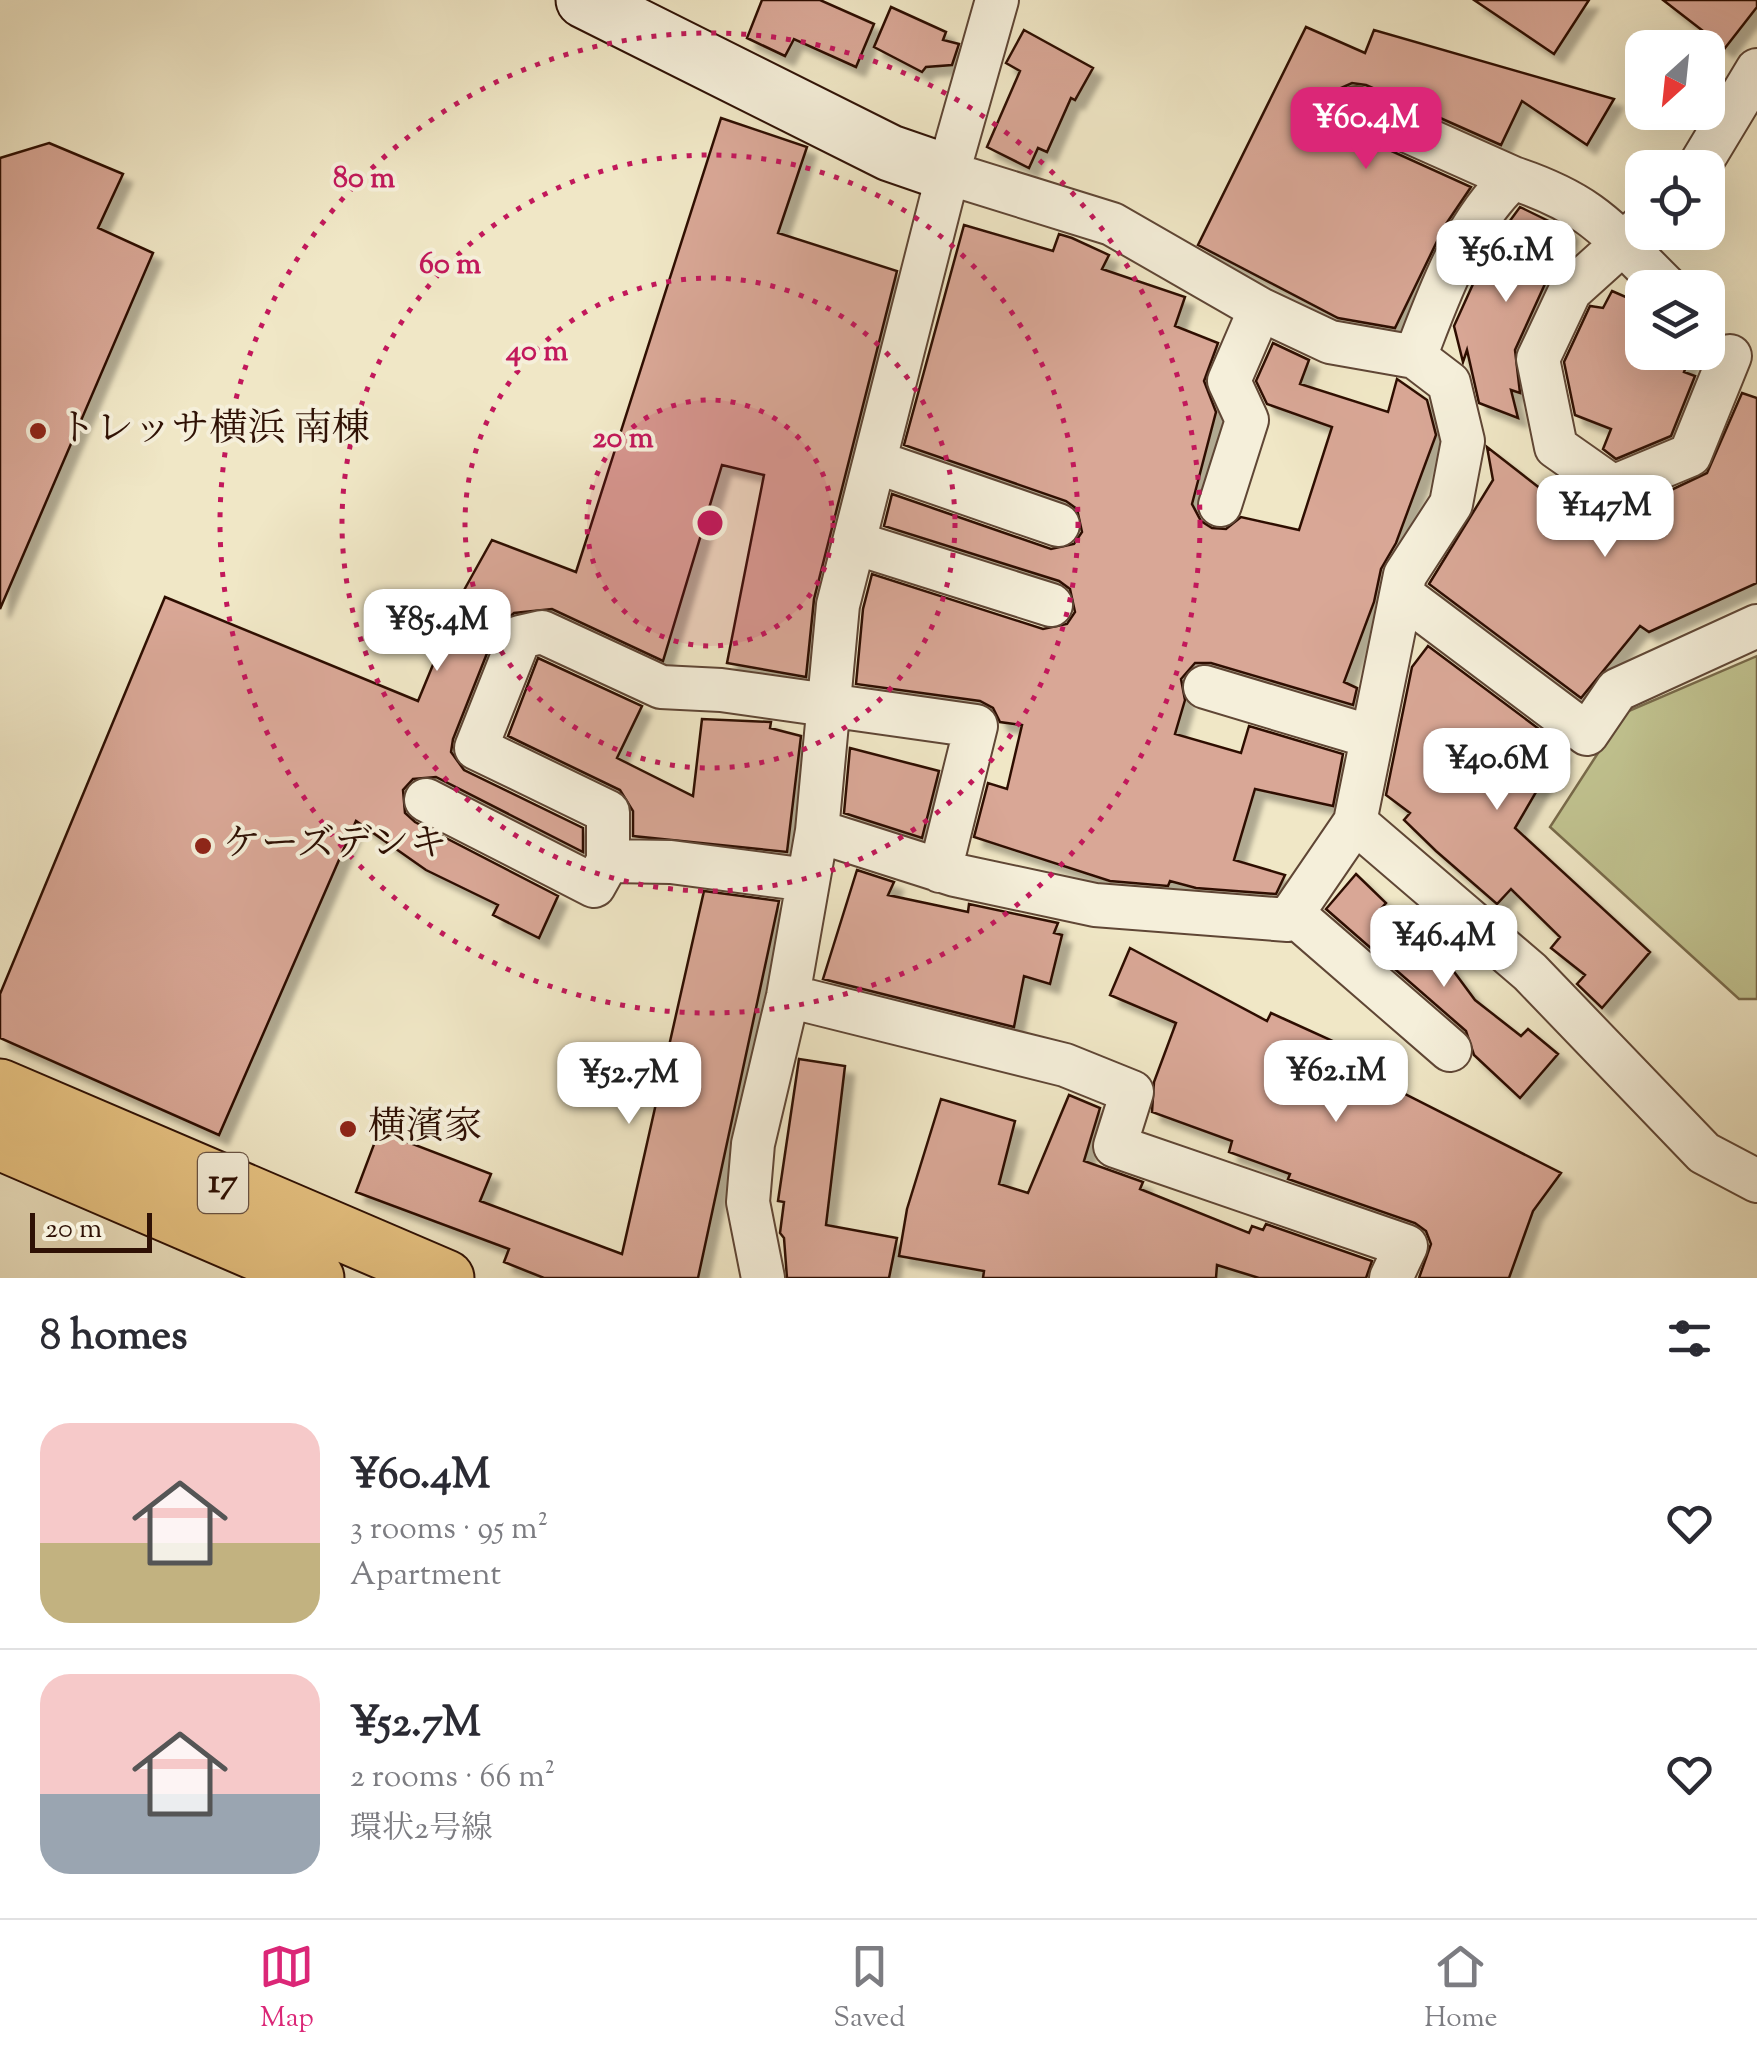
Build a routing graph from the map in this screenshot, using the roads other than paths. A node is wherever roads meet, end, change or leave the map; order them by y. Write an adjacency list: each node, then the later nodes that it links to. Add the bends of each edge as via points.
1 (584, 0): 6 (street, via 890,153)
2 (998, 0): 6 (street)
3 (1757, 70): 5 (street)
4 (1356, 108): 7 (street)
5 (1709, 150)
6 (948, 174): 10 (street, via 1112,224); 13 (street)
7 (1513, 178): 8 (street); 12 (street, via 1494,196 1452,266)
8 (1625, 232)
9 (1625, 243): 11 (street, via 1570,291 1538,359 1556,447 1613,486 1690,455)
10 (1260, 309): 12 (street, via 1330,342); 14 (street, via 1229,381 1247,420)
11 (1731, 349)
12 (1415, 357): 17 (street, via 1448,383 1462,441 1451,504 1406,575)
13 (876, 462): 15 (street); 16 (street)
14 (1220, 505)
15 (1058, 524)
16 (855, 543): 18 (street); 21 (street, via 838,605)
17 (1402, 595): 19 (street, via 1586,734 1617,690); 22 (street)
18 (1052, 605)
19 (1757, 626)
20 (1205, 687): 22 (street)
21 (829, 706): 25 (street); 26 (street, via 660,687 542,632 520,636 476,748 608,812); 27 (street, via 976,726)
22 (1372, 738): 24 (street)
23 (426, 800): 26 (street, via 594,886)
24 (1355, 822): 29 (street); 34 (street, via 1530,972 1704,1153)
25 (817, 831): 27 (street); 28 (street)
26 (608, 862): 28 (street, via 671,862)
27 (940, 871): 29 (street, via 1094,905 1288,920)
28 (808, 880): 30 (street)
29 (1292, 914): 31 (street)
30 (788, 996): 37 (street, via 753,1144 748,1202); 38 (street, via 1065,1065 1132,1092 1115,1146 1406,1246)
31 (1450, 1050)
32 (0, 1087): 36 (main road, 17)
33 (0, 1142): 35 (main road, 17)
34 (1757, 1182)
35 (316, 1278)
36 (446, 1278)
37 (763, 1278)
38 (1391, 1278)

